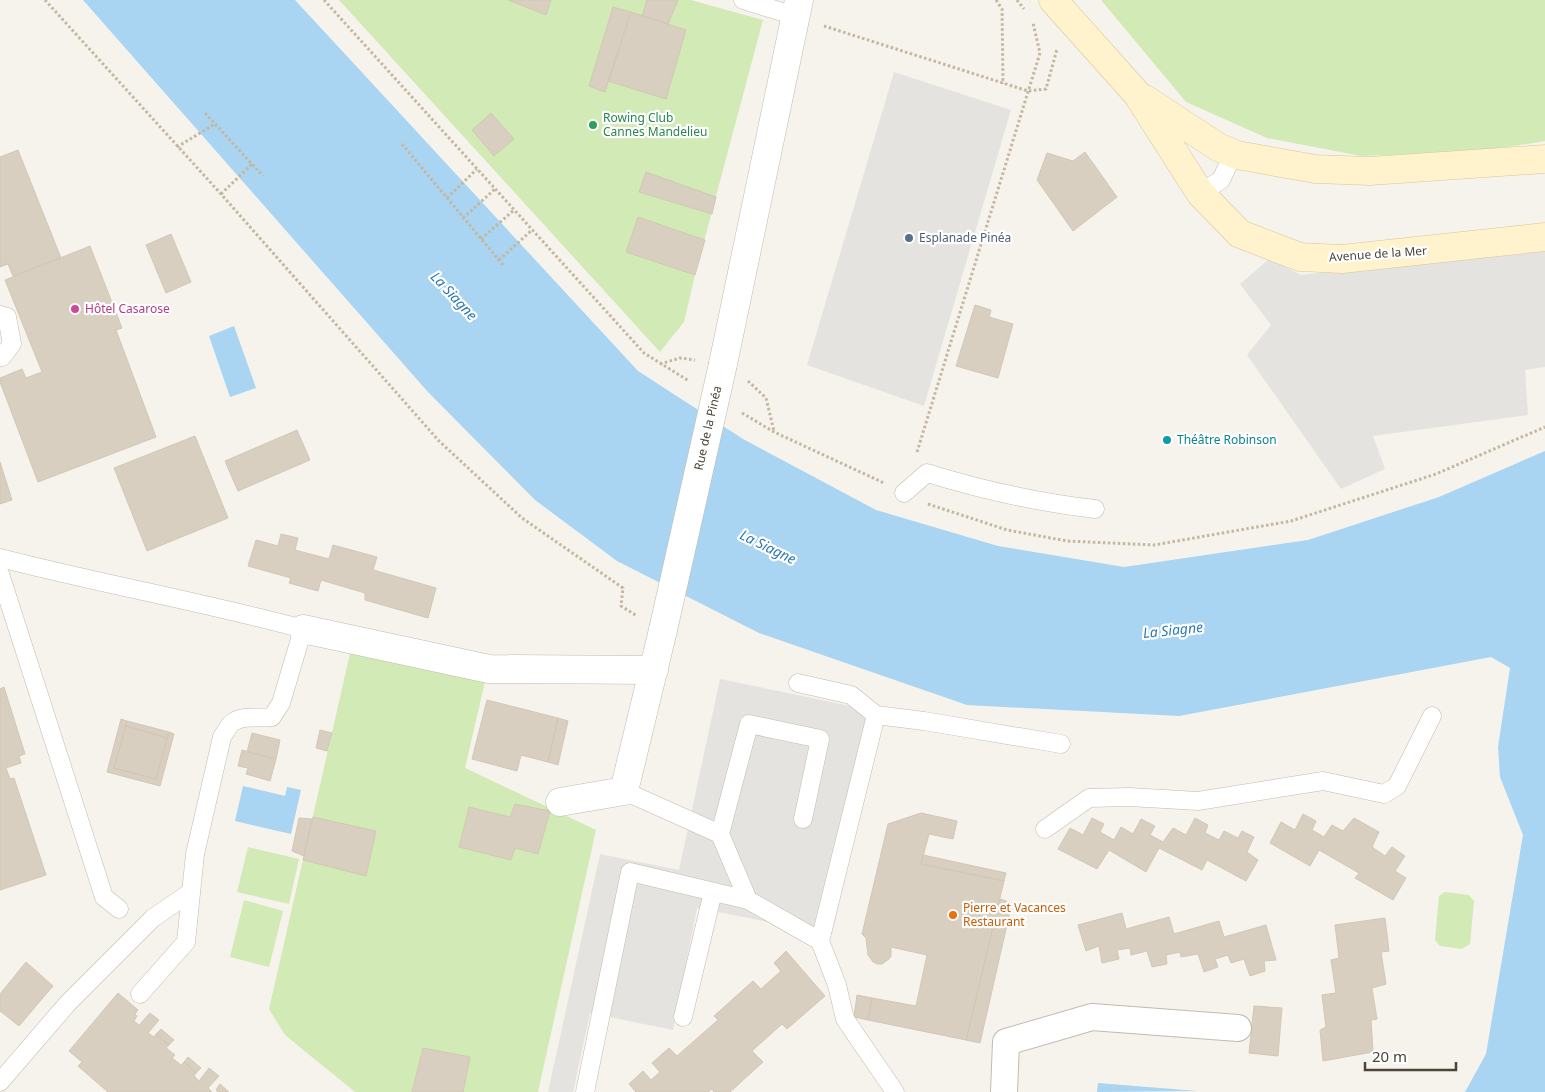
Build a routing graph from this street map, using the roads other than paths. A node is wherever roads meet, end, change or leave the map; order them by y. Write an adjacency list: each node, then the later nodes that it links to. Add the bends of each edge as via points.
1 (743, 0): 3 (lane)
2 (1053, 0): 4 (main road, Avenue de la Mer)
3 (797, 8): 16 (street, Rue de la Pinéa, bridge, via 723,364)
4 (1137, 94): 5 (main road, Avenue de la Mer, via 1218,147); 7 (main road, Avenue de la Mer)
5 (1237, 155): 6 (main road, Avenue de la Mer, via 1314,170 1370,171); 7 (lane, via 1221,180)
6 (1545, 159)
7 (1200, 193): 8 (main road, Avenue de la Mer, via 1240,234 1300,257 1342,259)
8 (1545, 237)
9 (0, 315): 10 (lane, via 7,317 12,344)
10 (0, 356)
11 (904, 493): 12 (lane, via 927,473 1002,495)
12 (1095, 509)
13 (0, 558): 15 (lane)
14 (0, 574): 29 (lane, via 104,897)
15 (303, 629): 16 (street, via 490,669); 26 (lane, via 281,703 272,717 245,717 232,723 222,737 195,854)
16 (654, 670): 21 (street, Rue de la Pinéa)
17 (798, 683): 18 (lane, via 851,695)
18 (876, 715): 20 (lane); 30 (lane)
19 (1432, 716): 24 (lane, via 1397,786 1384,794 1323,781 1198,801 1089,798)
20 (1061, 744)
21 (624, 791): 22 (street); 25 (lane)
22 (560, 802)
23 (803, 819): 25 (lane, via 820,739 749,724)
24 (1045, 829)
25 (720, 834): 28 (lane)
26 (192, 892): 31 (lane, via 186,942); 34 (lane, via 153,918 68,1003)
27 (713, 892): 28 (lane); 32 (lane); 35 (lane, via 630,872)
28 (748, 900): 30 (lane)
29 (119, 909)
30 (820, 941): 36 (lane, via 837,985 845,1019)
31 (140, 994)
32 (683, 1017)
33 (1238, 1028): 37 (street, via 1092,1017 1006,1042)
34 (0, 1082)
35 (585, 1092)
36 (895, 1092)
37 (1004, 1092)

